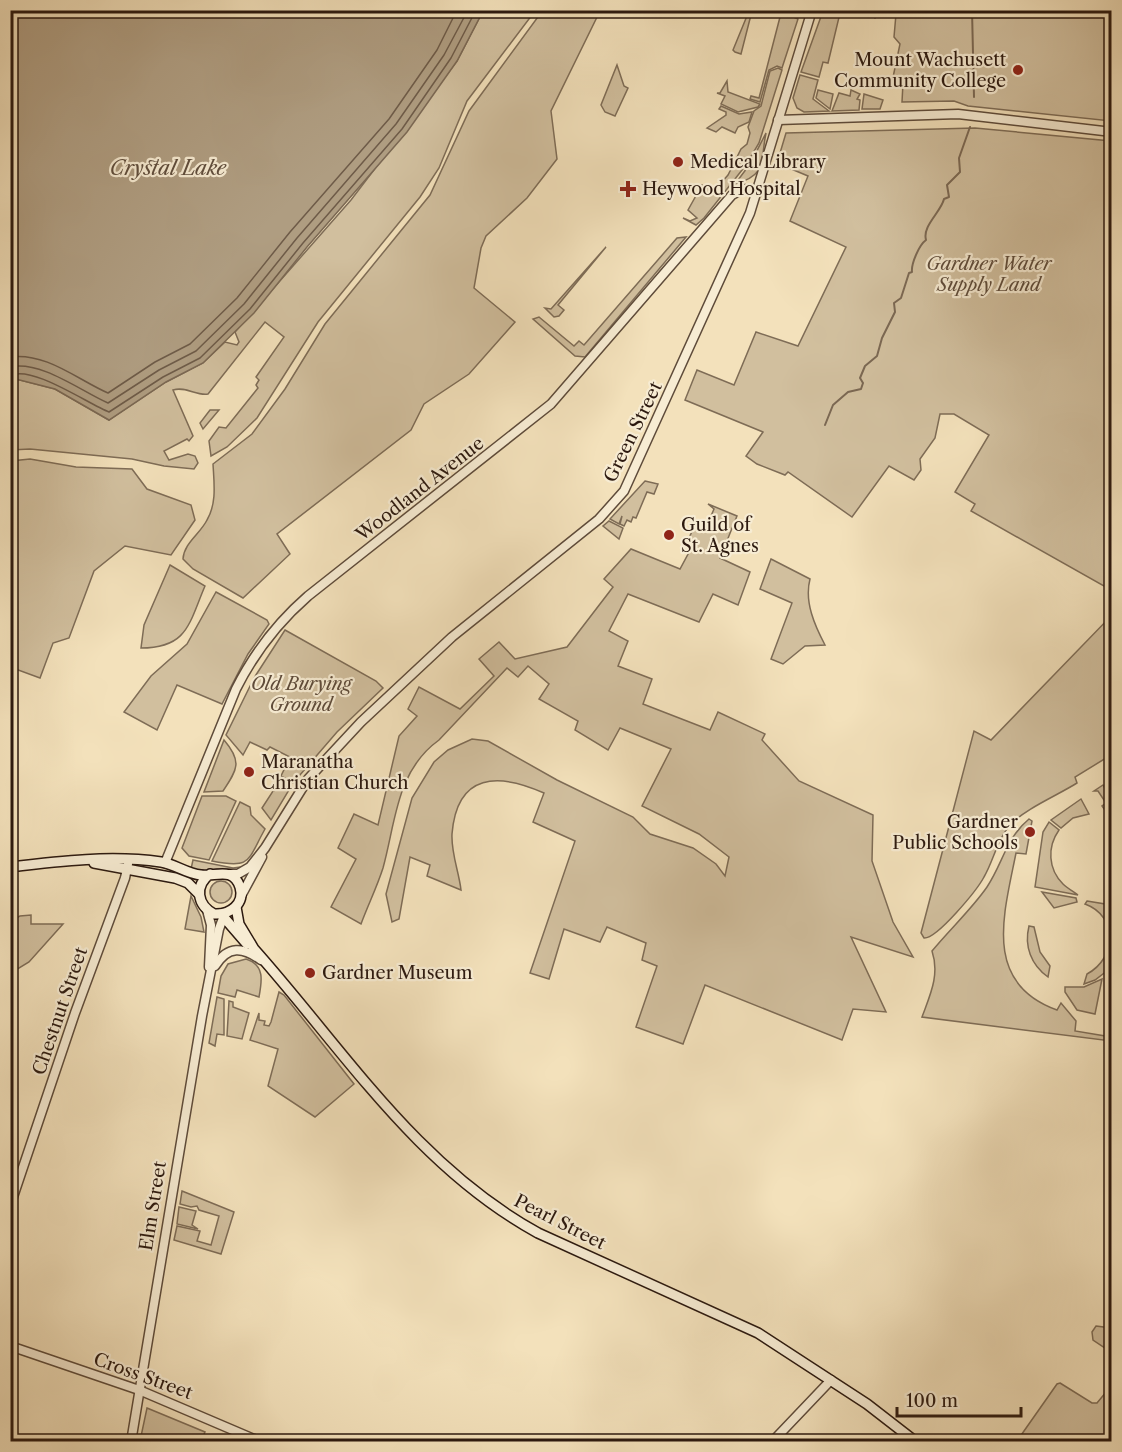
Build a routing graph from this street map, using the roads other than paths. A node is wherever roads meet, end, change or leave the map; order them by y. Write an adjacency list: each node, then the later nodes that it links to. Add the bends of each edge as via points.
1 (812, 10): 2 (street, Green Street)
2 (778, 120): 3 (street, via 958,114); 4 (street, Green Street)
3 (1112, 132)
4 (758, 192): 5 (street, Green Street, via 639,462 618,498 584,532 440,646 361,722 308,779); 6 (street, Woodland Avenue, via 743,189 732,195 551,404 308,596 275,629 236,689)
5 (265, 849): 10 (street, via 248,868); 12 (street)
6 (165, 863): 7 (main road); 9 (main road, via 197,874)
7 (128, 865): 8 (main road, via 89,861); 11 (main road, via 188,883); 19 (street, Chestnut Street)
8 (10, 867)
9 (210, 874): 10 (main road); 11 (main road, via 201,884)
10 (229, 874): 12 (main road, via 239,883)
11 (199, 894): 14 (main road)
12 (241, 896): 13 (main road)
13 (236, 907): 15 (main road); 16 (main road, via 239,924)
14 (207, 910): 15 (main road); 18 (street, via 211,925)
15 (223, 915): 16 (main road); 18 (street)
16 (254, 949): 17 (main road, Pearl Street)
17 (271, 968): 18 (street, via 250,952 237,949 223,955); 21 (main road, Pearl Street, via 392,1116 497,1208 538,1233 739,1323)
18 (209, 977): 22 (street, Elm Street)
19 (10, 1206)
20 (10, 1346): 22 (street, Cross Street)
21 (831, 1380): 25 (street); 26 (main road, Pearl Street)
22 (139, 1390): 23 (street, Elm Street); 24 (street, Cross Street)
23 (131, 1442)
24 (261, 1442)
25 (772, 1442)
26 (916, 1442)

